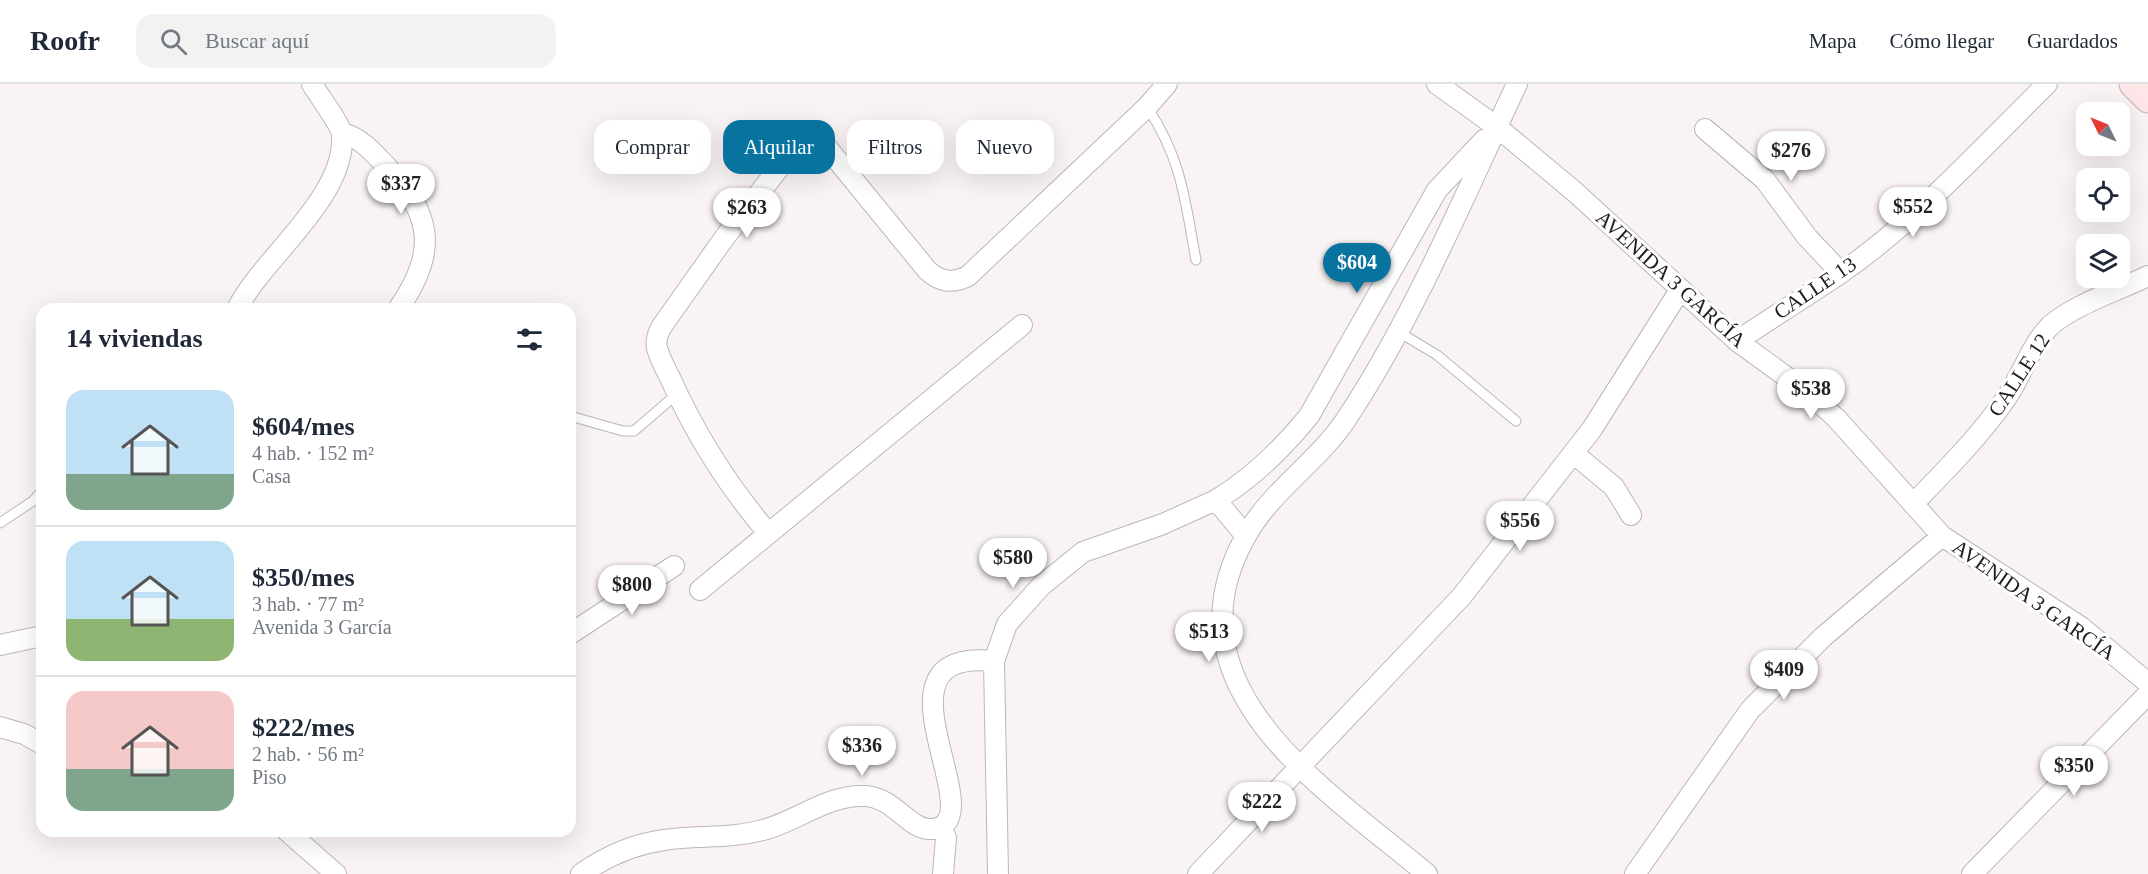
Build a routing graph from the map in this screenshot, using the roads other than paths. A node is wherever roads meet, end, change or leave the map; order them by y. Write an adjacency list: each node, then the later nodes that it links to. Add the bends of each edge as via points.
1 (312, 84): 11 (street)
2 (1167, 84): 8 (street)
3 (1437, 84): 9 (street, AVENIDA 3 GARCÍA)
4 (1517, 84): 9 (street)
5 (2047, 84): 13 (street, CALLE 13, via 1948,183)
6 (2133, 84): 7 (street)
7 (2148, 99)
8 (1147, 106): 12 (lane, via 1163,130 1178,165); 21 (street, via 968,276 955,281 940,280 927,270 824,143 814,137 804,138 732,227 658,333 657,348)
9 (1497, 127): 15 (street, AVENIDA 3 GARCÍA, via 1575,192); 19 (street); 26 (street, via 1437,190 1310,416 1242,485)
10 (1705, 129): 13 (street, via 1765,180)
11 (342, 133): 16 (street, via 339,159 330,183); 17 (street, via 358,141 401,182 422,215 427,236 425,256 420,273)
12 (1196, 260)
13 (1841, 273): 20 (street, CALLE 13)
14 (2148, 276): 27 (street, CALLE 12, via 2071,312 2050,327 1976,439)
15 (1680, 290): 20 (street, AVENIDA 3 GARCÍA); 24 (street)
16 (241, 303)
17 (402, 303)
18 (1023, 325): 30 (street)
19 (1397, 331): 23 (lane, via 1437,355); 31 (street, via 1346,421 1269,504)
20 (1737, 341): 27 (street, AVENIDA 3 GARCÍA, via 1810,394 1837,419)
21 (678, 394): 22 (lane, via 634,431); 30 (street, via 716,464)
22 (576, 418)
23 (1516, 421)
24 (1573, 453): 28 (street, via 1614,488); 43 (street, via 1462,596)
25 (36, 498): 29 (lane)
26 (1216, 500): 31 (street); 38 (street, via 1163,524 1083,552 1041,586 1007,624)
27 (1913, 504): 32 (street, AVENIDA 3 GARCÍA)
28 (1631, 515)
29 (0, 523)
30 (768, 533): 34 (street)
31 (1246, 536): 43 (street, via 1226,580 1222,613 1225,654 1237,685 1271,738)
32 (1942, 536): 39 (street, AVENIDA 3 GARCÍA, via 2081,627); 52 (street, via 1823,637 1750,710)
33 (674, 566): 35 (street)
34 (700, 590)
35 (576, 630)
36 (36, 637): 37 (street)
37 (0, 645)
38 (994, 661): 44 (street, via 958,662 942,675 933,692 933,722 952,802 951,817); 49 (street)
39 (2148, 683)
40 (2148, 694): 53 (street)
41 (0, 727): 42 (street)
42 (36, 741)
43 (1298, 766): 50 (street); 51 (street)
44 (941, 827): 47 (street, via 924,828 884,800 855,796 830,802 765,830 730,837 649,843 608,858); 48 (street, via 946,838)
45 (294, 837): 46 (street)
46 (336, 874)
47 (581, 874)
48 (943, 874)
49 (998, 874)
50 (1198, 874)
51 (1427, 874)
52 (1635, 874)
53 (1972, 874)

